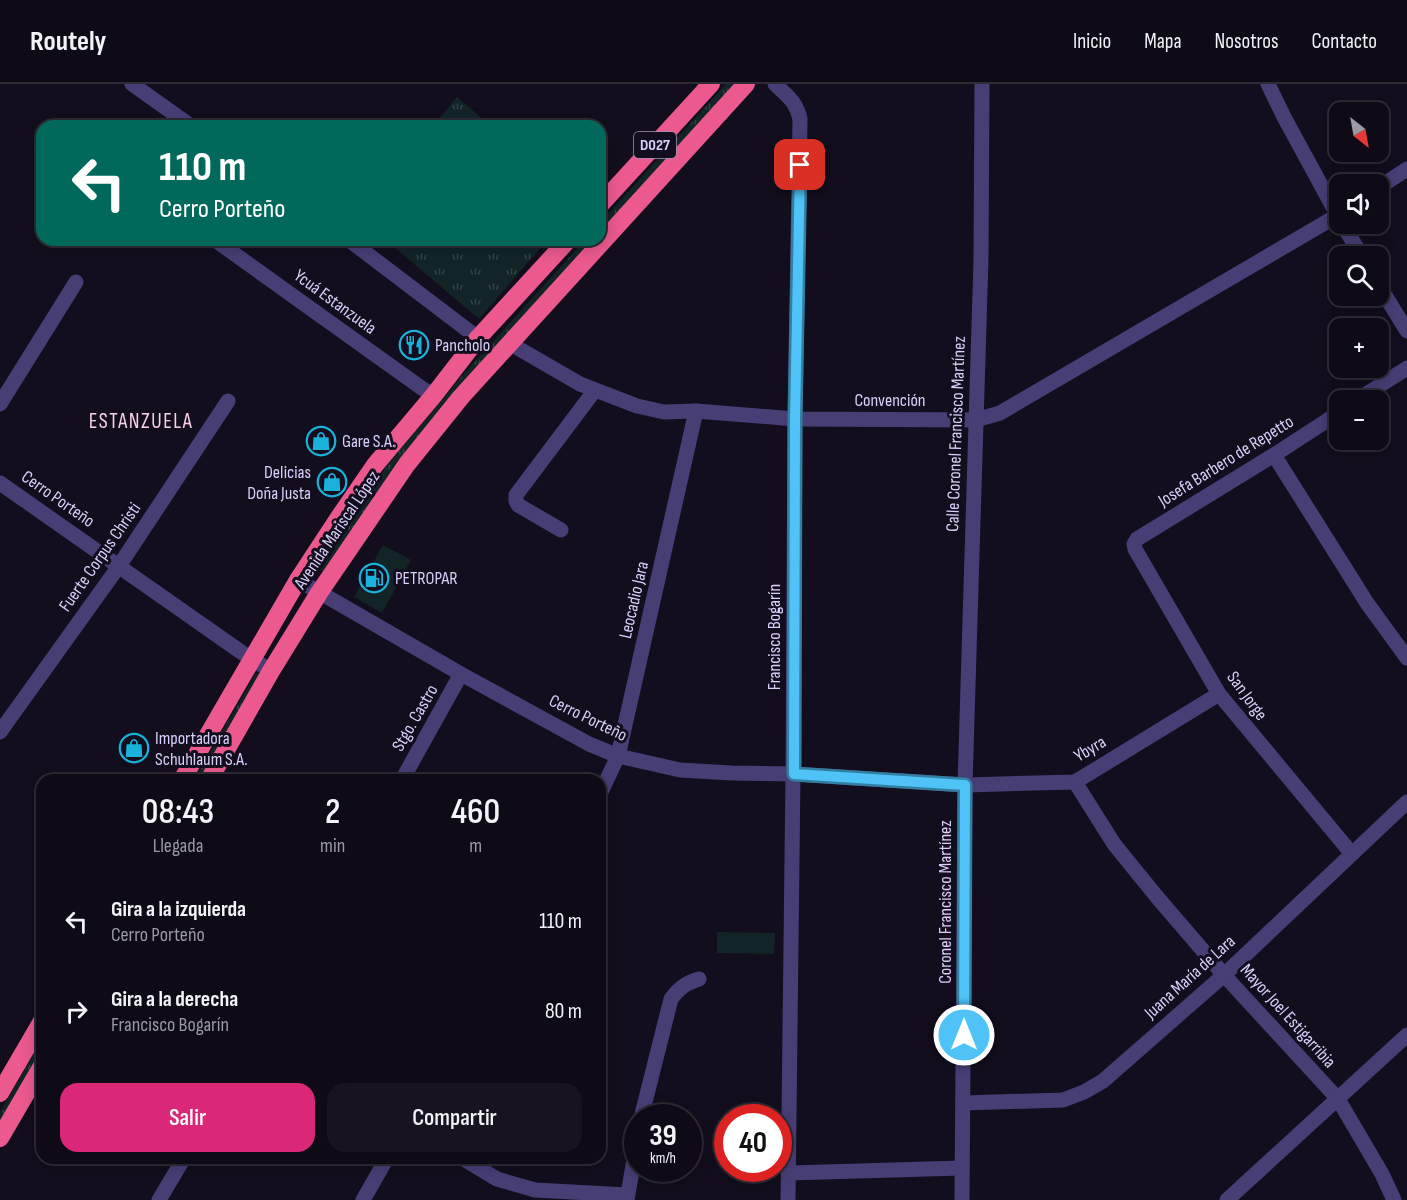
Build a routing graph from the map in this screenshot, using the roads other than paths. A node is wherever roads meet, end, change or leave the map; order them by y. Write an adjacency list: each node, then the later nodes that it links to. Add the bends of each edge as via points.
1 (132, 84): 7 (street)
2 (711, 84): 10 (highway, D027)
3 (746, 84): 13 (highway, Avenida Mariscal López / D027)
4 (775, 84): 30 (street, Francisco Bogarín, via 798,108 800,119)
5 (982, 84): 32 (street, Calle Coronel Francisco Martínez)
6 (1268, 84): 11 (street)
7 (183, 120)
8 (1407, 169): 9 (street)
9 (1389, 181)
10 (606, 198)
11 (1329, 199)
12 (1329, 224): 32 (street, Convención, via 1000,413)
13 (606, 237)
14 (223, 246): 26 (street, Ycuá Estanzuela)
15 (357, 246): 21 (street)
16 (562, 246): 21 (highway, Avenida Mariscal López)
17 (598, 246): 22 (highway, Avenida Mariscal López / D027)
18 (76, 282): 28 (street)
19 (1389, 302): 20 (street)
20 (1407, 331)
21 (478, 338): 26 (highway, Avenida Mariscal López)
22 (509, 343): 24 (street, Convención); 39 (highway, Avenida Mariscal López / D027, via 406,464)
23 (1407, 368): 25 (street)
24 (596, 390): 29 (street, Convención, via 664,412); 35 (street, via 516,495 518,505)
25 (1373, 390)
26 (434, 395): 38 (highway, Avenida Mariscal López, via 375,465)
27 (228, 401): 37 (street, Fuerte Corpus Christi)
28 (0, 404)
29 (696, 411): 30 (street, Convención); 46 (street, Leocadio Jara)
30 (795, 419): 32 (street, Convención); 50 (street, Francisco Bogarín)
31 (1329, 419): 33 (street, Josefa Barbero de Repetto)
32 (976, 420): 53 (street, Calle Coronel Francisco Martínez)
33 (1274, 455): 36 (street, Josefa Barbero de Repetto); 40 (street, via 1367,603)
34 (0, 483): 37 (street, Cerro Porteño)
35 (561, 530)
36 (1134, 544): 44 (street, San Jorge)
37 (119, 566): 41 (street, Cerro Porteño); 45 (street, Fuerte Corpus Christi)
38 (298, 580): 39 (street, Cerro Porteño); 41 (highway, Avenida Mariscal López)
39 (319, 593): 42 (highway, Avenida Mariscal López / D027); 43 (street, Cerro Porteño)
40 (1407, 658)
41 (252, 659): 42 (street, Cerro Porteño); 47 (highway, Avenida Mariscal López)
42 (271, 671): 48 (highway, Avenida Mariscal López / D027)
43 (461, 674): 46 (street, Cerro Porteño); 49 (street, Stgo. Castro)
44 (1219, 694): 52 (street, Ybyra); 55 (street, San Jorge)
45 (0, 732)
46 (618, 756): 50 (street, Cerro Porteño, via 680,770); 51 (street, Leocadio Jara)
47 (185, 774)
48 (212, 774)
49 (405, 774)
50 (794, 774): 53 (street, Cerro Porteño); 65 (street, Francisco Bogarín)
51 (606, 781)
52 (1075, 782): 53 (street, Ybyra); 56 (street, Mayor Joel Estigarribia, via 1113,844)
53 (965, 785): 63 (street, Coronel Francisco Martínez)
54 (1407, 802): 55 (street, Juana María de Lara)
55 (1352, 854): 56 (street, Juana María de Lara)
56 (1224, 975): 62 (street, Mayor Joel Estigarribia); 63 (street, Juana María de Lara, via 1103,1081 1084,1092 1056,1101)
57 (699, 979): 64 (street, via 678,988 671,999)
58 (36, 1031): 61 (highway)
59 (1407, 1035): 62 (street)
60 (36, 1076): 66 (highway)
61 (0, 1093)
62 (1338, 1099): 79 (street); 80 (street, Mayor Joel Estigarribia)
63 (963, 1103): 70 (street, Coronel Francisco Martínez)
64 (645, 1104)
65 (790, 1104)
66 (0, 1138)
67 (180, 1164): 75 (street)
68 (384, 1164): 76 (street)
69 (472, 1164): 74 (street, via 497,1179 535,1190)
70 (962, 1168): 71 (street); 78 (street, Coronel Francisco Martínez)
71 (792, 1173)
72 (630, 1182): 74 (street)
73 (789, 1182): 77 (street, Francisco Bogarín)
74 (627, 1198)
75 (159, 1200)
76 (363, 1200)
77 (788, 1200)
78 (962, 1200)
79 (1227, 1200)
80 (1394, 1200)

